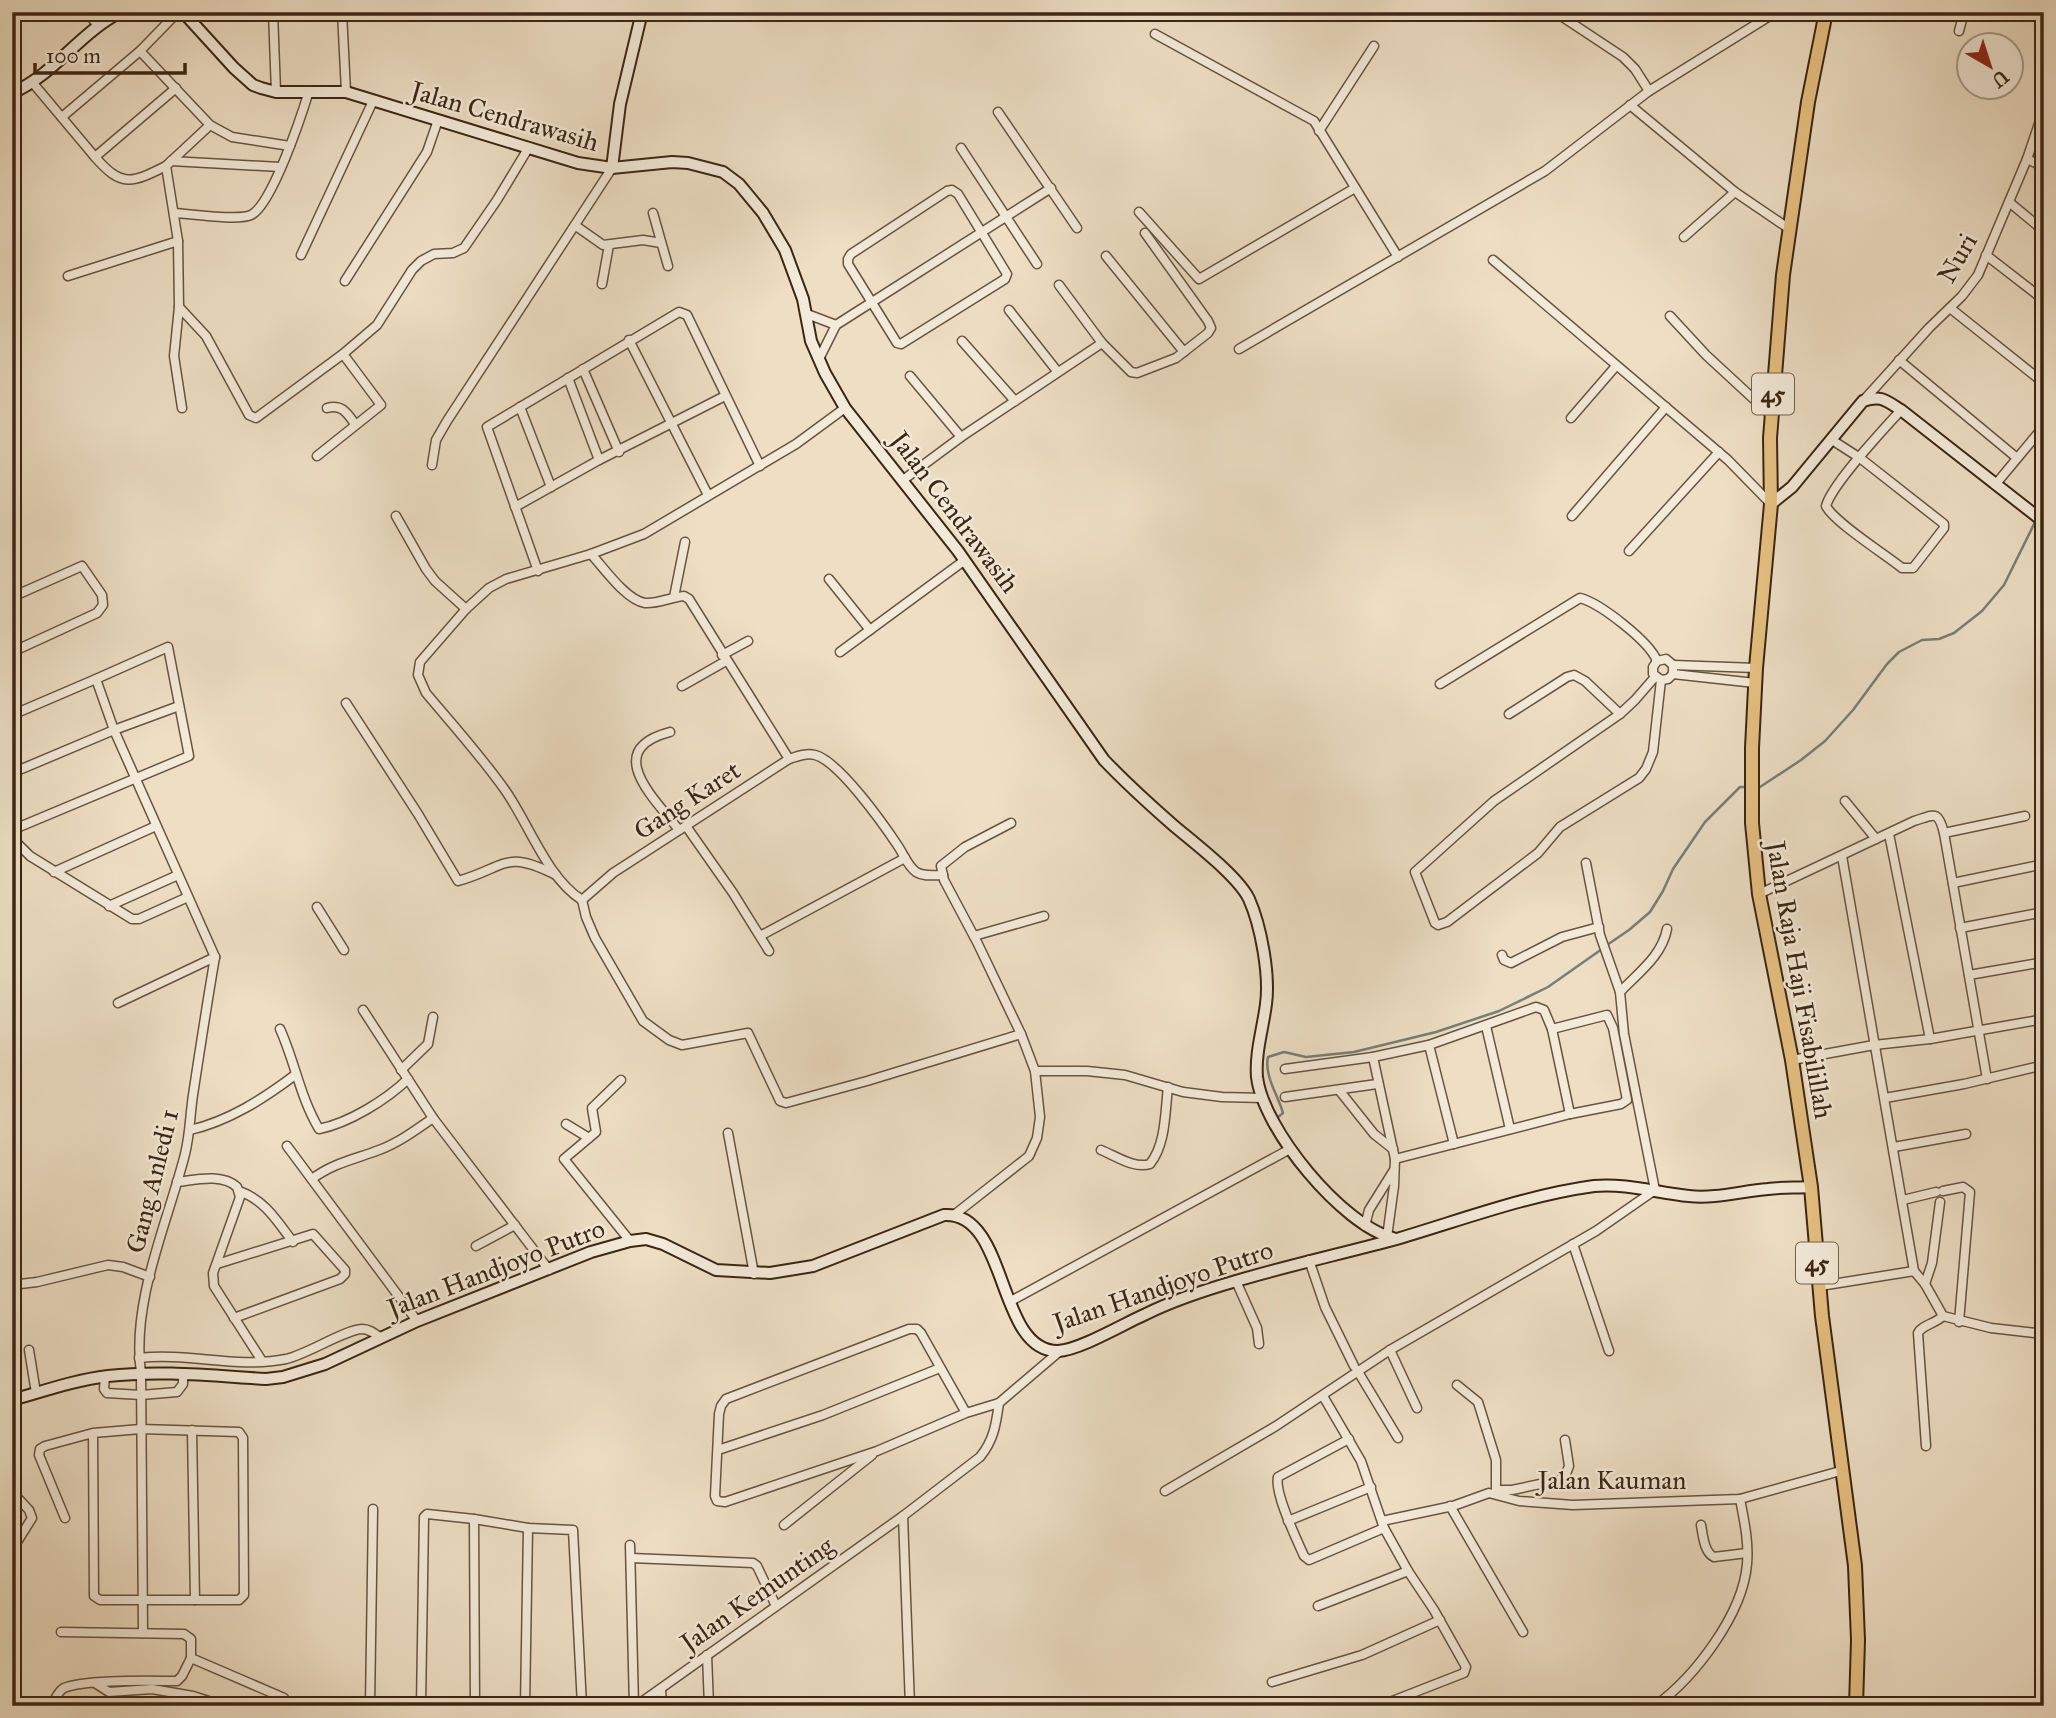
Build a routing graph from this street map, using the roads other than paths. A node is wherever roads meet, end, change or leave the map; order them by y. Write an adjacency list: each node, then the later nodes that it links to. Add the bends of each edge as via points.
1 (88, 12): 13 (street)
2 (121, 12): 13 (street)
3 (181, 12): 17 (street); 23 (street, via 245,79)
4 (273, 12): 23 (street)
5 (342, 12): 24 (street)
6 (642, 12): 41 (street, via 620,104)
7 (1555, 12): 22 (street, via 1623,57)
8 (1776, 12): 22 (street)
9 (1826, 12): 52 (main road, Jalan Raja Haji Fisabilillah / 45)
10 (1964, 12): 14 (street)
11 (2026, 12): 12 (street)
12 (2044, 20)
13 (97, 25): 19 (street)
14 (1959, 31)
15 (1155, 34): 32 (street, via 1314,121)
16 (1374, 46): 32 (street)
17 (140, 51): 20 (street); 29 (street)
18 (12, 79): 19 (street)
19 (22, 88): 29 (street)
20 (176, 88): 31 (street); 36 (street)
21 (309, 91): 23 (street, Jalan Cendrawasih); 24 (street, Jalan Cendrawasih); 33 (street)
22 (1649, 91): 26 (street)
23 (276, 92)
24 (346, 92): 25 (street, Jalan Cendrawasih)
25 (373, 101): 30 (street, Jalan Cendrawasih); 61 (street)
26 (1630, 105): 44 (street); 63 (street, via 1545,171)
27 (2044, 109): 37 (street, Nuri)
28 (998, 111): 42 (street)
29 (62, 117): 36 (street)
30 (438, 120): 34 (street, Jalan Cendrawasih); 68 (street, via 427,152)
31 (210, 125): 33 (street, via 232,137); 38 (street)
32 (1319, 131): 43 (street)
33 (290, 146): 39 (street)
34 (528, 147): 41 (street, Jalan Cendrawasih); 84 (street, via 468,243 417,264 380,321)
35 (961, 148): 49 (street)
36 (95, 157): 38 (street, via 125,181 135,181)
37 (2027, 159): 40 (street); 45 (street, Nuri)
38 (168, 164): 39 (street); 47 (street)
39 (280, 167): 47 (street, via 254,214)
40 (2044, 167)
41 (612, 169): 50 (street); 76 (street, Jalan Cendrawasih, via 688,163 733,178 785,250)
42 (1051, 188): 49 (street); 51 (street)
43 (1355, 188): 46 (street, via 1199,279); 63 (street)
44 (1735, 192): 52 (street); 56 (street)
45 (2008, 202): 54 (street); 60 (street, Nuri)
46 (1139, 212)
47 (175, 213): 57 (street)
48 (653, 213): 58 (street)
49 (1005, 215): 53 (street); 65 (street)
50 (576, 226): 59 (street); 115 (street, via 447,421 436,440)
51 (1077, 228)
52 (1788, 228): 102 (main road, Jalan Raja Haji Fisabilillah / 45)
53 (980, 231): 72 (street); 72 (street, via 952,190 852,254 848,264); 72 (street, via 1005,269 1006,279 901,344 892,339)
54 (2044, 231)
55 (1145, 233): 83 (street, via 1211,328)
56 (1684, 237)
57 (178, 241): 67 (street); 73 (street)
58 (661, 243): 59 (street, via 637,240); 66 (street)
59 (609, 245): 69 (street)
60 (1986, 255): 71 (street); 74 (street, Nuri, via 1970,287)
61 (301, 256)
62 (1106, 256): 83 (street)
63 (1398, 257): 82 (street)
64 (1493, 260): 87 (street)
65 (1037, 264)
66 (668, 265)
67 (68, 276)
68 (345, 281)
69 (602, 284)
70 (1059, 285): 81 (street)
71 (2044, 300)
72 (873, 302): 78 (street)
73 (179, 307): 84 (street, via 206,337 254,418); 98 (street, via 174,356)
74 (1950, 308): 86 (street, Nuri); 92 (street)
75 (1009, 310): 89 (street)
76 (807, 314): 78 (street); 85 (street, Jalan Cendrawasih)
77 (1670, 316): 102 (street)
78 (836, 325): 85 (street)
79 (629, 340): 88 (street); 93 (street, via 683,312); 105 (street)
80 (962, 341): 94 (street)
81 (1102, 343): 83 (street, via 1130,372 1144,372); 89 (street)
82 (1239, 349)
83 (1184, 352)
84 (342, 354): 104 (street, via 381,405)
85 (819, 359): 100 (street, Jalan Cendrawasih)
86 (1899, 360): 95 (street, Nuri); 113 (street)
87 (1616, 366): 97 (street); 103 (street)
88 (583, 369): 91 (street); 109 (street)
89 (1057, 372): 94 (street)
90 (910, 376): 107 (street)
91 (568, 378): 96 (street); 114 (street)
92 (2044, 383)
93 (725, 397): 105 (street); 116 (street)
94 (1015, 401): 107 (street)
95 (1863, 401): 101 (street, via 1885,399); 108 (street)
96 (520, 407): 119 (street); 122 (street, via 486,428)
97 (1666, 407): 110 (street); 124 (street)
98 (182, 408)
99 (327, 408): 104 (street, via 343,409)
100 (845, 408): 116 (street); 117 (street, Jalan Cendrawasih)
101 (1901, 410): 112 (street); 118 (street)
102 (1771, 415): 121 (main road, Jalan Raja Haji Fisabilillah / 45)
103 (1571, 418)
104 (355, 424): 111 (street)
105 (671, 425): 109 (street); 120 (street)
106 (2044, 426): 113 (street)
107 (961, 437): 117 (street)
108 (1832, 440): 112 (street); 121 (street)
109 (619, 452): 114 (street)
110 (1719, 452): 121 (street); 127 (street)
111 (317, 456)
112 (1860, 458): 112 (street, via 1832,493 1827,509 1902,568 1913,568 1944,524)
113 (2017, 458): 118 (street)
114 (599, 460): 119 (street)
115 (432, 465)
116 (760, 466): 120 (street)
117 (903, 480): 129 (street, Jalan Cendrawasih)
118 (1995, 485): 125 (street)
119 (551, 487): 122 (street)
120 (708, 495): 128 (street, via 644,534)
121 (1771, 504): 141 (main road, Jalan Raja Haji Fisabilillah / 45)
122 (515, 507): 130 (street)
123 (396, 516): 134 (street, via 431,575)
124 (1573, 516)
125 (2044, 522)
126 (685, 542): 133 (street)
127 (1629, 551)
128 (591, 554): 130 (street); 133 (street, via 630,597 647,603)
129 (965, 560): 135 (street); 222 (street, Jalan Cendrawasih, via 1104,760 1223,868 1248,898 1266,974 1257,1075)
130 (538, 571): 134 (street, via 506,579)
131 (829, 579): 135 (street)
132 (12, 597): 137 (street, via 82,566 102,595 101,609)
133 (674, 597): 139 (street, via 689,599)
134 (466, 609): 175 (street, via 420,662 420,683 517,806)
135 (870, 630): 138 (street)
136 (748, 642): 139 (street)
137 (12, 652)
138 (841, 652)
139 (724, 658): 147 (street); 155 (street)
140 (1657, 661): 142 (street, via 1666,659); 143 (street, via 1653,670); 146 (street, via 1637,636 1580,598)
141 (1756, 668): 142 (street); 145 (main road, Jalan Raja Haji Fisabilillah / 45)
142 (1673, 669): 143 (street, via 1668,679); 145 (street)
143 (1658, 678): 150 (street); 150 (street, via 1651,760 1639,778 1560,827 1538,853 1447,922 1435,923 1415,872 1493,802)
144 (96, 679): 149 (street, via 167,647); 152 (street); 153 (street)
145 (1755, 683): 177 (main road, Jalan Raja Haji Fisabilillah / 45, via 1752,823)
146 (1440, 684)
147 (682, 686)
148 (346, 703): 175 (street, via 458,881 513,860)
149 (179, 706): 153 (street); 157 (street, via 189,756)
150 (1620, 713): 151 (street, via 1574,675)
151 (1509, 714)
152 (12, 715)
153 (114, 730): 156 (street); 157 (street)
154 (670, 732): 162 (street, via 646,741 636,771 646,790)
155 (789, 759): 162 (street, Gang Karet); 169 (street, via 817,755 830,763 878,818)
156 (12, 773)
157 (136, 779): 161 (street); 163 (street)
158 (1845, 801): 167 (street)
159 (2025, 816): 164 (street)
160 (1011, 824): 172 (street, via 965,848)
161 (156, 826): 173 (street); 174 (street)
162 (683, 828): 179 (street, Gang Karet, via 613,873); 187 (street)
163 (12, 830)
164 (1944, 833): 165 (street, via 1941,819 1934,815); 176 (street)
165 (1889, 834): 167 (street); 205 (street)
166 (12, 838): 173 (street)
167 (1877, 839): 168 (street)
168 (1842, 856): 177 (street); 207 (street)
169 (905, 858): 172 (street, via 918,873); 187 (street)
170 (1586, 863): 184 (street)
171 (2044, 864): 176 (street)
172 (942, 870): 188 (street)
173 (54, 872): 180 (street)
174 (178, 875): 178 (street); 180 (street)
175 (556, 876): 179 (street)
176 (1953, 883): 185 (street)
177 (1759, 894): 209 (main road, Jalan Raja Haji Fisabilillah / 45)
178 (188, 897): 180 (street, via 139,919); 192 (street)
179 (582, 900): 204 (street, via 595,938 643,1021 682,1045 748,1033 779,1101 786,1103 867,1081)
180 (109, 906)
181 (317, 907): 189 (street)
182 (2044, 912): 185 (street)
183 (1044, 916): 188 (street)
184 (1599, 928): 191 (street, via 1562,937 1511,963); 195 (street)
185 (1960, 928): 194 (street)
186 (1667, 929): 195 (street, via 1657,954)
187 (760, 936): 190 (street)
188 (974, 936): 204 (street)
189 (344, 950)
190 (769, 951)
191 (1502, 955)
192 (215, 957): 196 (street); 228 (street, Gang Anledi 1)
193 (2044, 961): 194 (street)
194 (1969, 975): 203 (street)
195 (1620, 992): 244 (street)
196 (118, 1003)
197 (363, 1010): 211 (street)
198 (433, 1017): 211 (street, via 428,1044)
199 (2044, 1019): 203 (street)
200 (1486, 1026): 201 (street, via 1536,1007 1544,1010); 206 (street); 227 (street)
201 (1552, 1028): 224 (street); 224 (street, via 1607,1015 1627,1093 1621,1104)
202 (280, 1029): 214 (street)
203 (1980, 1030): 205 (street); 216 (street)
204 (1021, 1034): 213 (street)
205 (1930, 1039): 207 (street)
206 (1429, 1045): 208 (street); 232 (street)
207 (1874, 1045): 209 (street); 223 (street)
208 (1373, 1057): 212 (street); 218 (street)
209 (1792, 1060): 242 (main road, Jalan Raja Haji Fisabilillah / 45)
210 (2044, 1065): 216 (street)
211 (401, 1069): 215 (street)
212 (1285, 1069)
213 (1035, 1071): 219 (street, via 1125,1075); 247 (street, via 1040,1117 1029,1156)
214 (295, 1075): 215 (street, via 319,1129 375,1105); 228 (street, via 223,1121)
215 (408, 1079): 225 (street)
216 (1987, 1079): 223 (street)
217 (621, 1080): 231 (street, via 592,1108 596,1130)
218 (1377, 1084): 220 (street); 236 (street)
219 (1168, 1087): 222 (street, via 1183,1093); 237 (street, via 1163,1130 1150,1164 1131,1163)
220 (1339, 1090): 221 (street); 236 (street, via 1374,1134)
221 (1285, 1097)
222 (1263, 1098): 235 (street, Jalan Cendrawasih)
223 (1885, 1098): 234 (street)
224 (1570, 1114): 227 (street)
225 (433, 1118): 240 (street, via 399,1140); 248 (street)
226 (566, 1124): 231 (street)
227 (1510, 1129): 232 (street)
228 (190, 1130): 241 (street, Gang Anledi 1)
229 (728, 1133): 261 (street)
230 (1966, 1134): 234 (street)
231 (589, 1138): 251 (street, via 564,1159)
232 (1454, 1144): 238 (street)
233 (287, 1146): 240 (street)
234 (1894, 1147): 245 (street)
235 (1290, 1149): 249 (street, Jalan Cendrawasih, via 1325,1192); 267 (street)
236 (1393, 1149): 238 (street)
237 (1101, 1150)
238 (1395, 1159): 239 (street)
239 (1394, 1170): 249 (street, via 1369,1210); 250 (street)
240 (312, 1179): 270 (street)
241 (177, 1182): 243 (street, via 227,1180); 262 (street, Gang Anledi 1)
242 (1811, 1187): 244 (street, Jalan Handjoyo Putro, via 1710,1196); 266 (main road, Jalan Raja Haji Fisabilillah / 45)
243 (239, 1191): 252 (street, via 257,1198); 257 (street)
244 (1655, 1191): 250 (street, Jalan Handjoyo Putro, via 1598,1186 1551,1193); 253 (street)
245 (1903, 1200): 260 (street); 271 (street, via 1963,1187 1970,1192)
246 (1940, 1202): 264 (street)
247 (954, 1215): 261 (street, Jalan Handjoyo Putro, via 813,1266); 267 (street, Jalan Handjoyo Putro, via 983,1237)
248 (515, 1225): 254 (street); 259 (street)
249 (1365, 1226): 250 (street, Jalan Cendrawasih)
250 (1392, 1238): 256 (street, Jalan Handjoyo Putro)
251 (630, 1241): 259 (street, Jalan Handjoyo Putro); 261 (street, Jalan Handjoyo Putro, via 646,1239 716,1270)
252 (293, 1242): 257 (street); 269 (street, via 313,1234 345,1275)
253 (1573, 1244): 276 (street); 278 (street)
254 (476, 1246)
255 (92, 1258): 258 (street)
256 (1309, 1260): 263 (street, Jalan Handjoyo Putro); 282 (street, via 1325,1307)
257 (217, 1265): 269 (street, via 214,1286)
258 (94, 1267): 262 (street, via 123,1267); 265 (street)
259 (549, 1270): 270 (street, Jalan Handjoyo Putro)
260 (1914, 1271): 264 (street); 266 (street)
261 (754, 1274)
262 (150, 1277): 279 (street, Gang Anledi 1)
263 (1236, 1281): 274 (street, via 1257,1328); 277 (street, Jalan Handjoyo Putro)
264 (1925, 1284): 268 (street)
265 (12, 1285)
266 (1820, 1286): 303 (main road, Jalan Raja Haji Fisabilillah / 45)
267 (1009, 1301): 277 (street, Jalan Handjoyo Putro, via 1034,1342)
268 (1943, 1316): 271 (street); 300 (street, via 1917,1333)
269 (234, 1318): 280 (street)
270 (417, 1321): 273 (street, Jalan Handjoyo Putro)
271 (1959, 1322): 272 (street)
272 (2044, 1334)
273 (381, 1338): 280 (street, via 370,1331 354,1331 301,1354); 284 (street, Jalan Handjoyo Putro, via 283,1377)
274 (1259, 1344)
275 (29, 1350): 287 (street)
276 (1390, 1350): 282 (street); 292 (street)
277 (1060, 1351): 291 (street)
278 (1609, 1351)
279 (139, 1358): 280 (street, via 162,1355); 283 (street, Gang Anledi 1)
280 (262, 1361)
281 (940, 1368): 293 (street); 301 (street); 301 (street, via 919,1330 909,1329 726,1399 719,1414)
282 (1356, 1368): 289 (street); 297 (street)
283 (141, 1374): 284 (street, Jalan Handjoyo Putro); 285 (street, Jalan Handjoyo Putro); 288 (street, Gang Anledi 1)
284 (183, 1375): 288 (street, via 177,1392)
285 (106, 1376): 287 (street, Jalan Handjoyo Putro); 288 (street, via 107,1393)
286 (1457, 1385): 307 (street, via 1478,1402 1496,1460)
287 (36, 1393): 290 (street, Jalan Handjoyo Putro)
288 (141, 1395): 294 (street, Gang Anledi 1)
289 (1323, 1396): 298 (street); 305 (street)
290 (12, 1400)
291 (999, 1403): 293 (street); 311 (street, Jalan Kemunting, via 995,1430 980,1457)
292 (1417, 1408)
293 (966, 1413): 302 (street)
294 (141, 1429): 295 (street); 296 (street); 324 (street, Gang Anledi 1)
295 (192, 1430): 325 (street); 325 (street, via 235,1431 243,1438 244,1595 239,1600)
296 (93, 1433): 312 (street, via 40,1449); 324 (street, via 94,1596)
297 (1398, 1438)
298 (1349, 1439): 304 (street); 314 (street, via 1278,1477)
299 (1565, 1440): 307 (street, via 1569,1466 1564,1479)
300 (1926, 1446)
301 (718, 1450): 302 (street, via 715,1496 721,1503)
302 (877, 1451): 316 (street)
303 (1844, 1470): 308 (street, Jalan Kauman); 354 (main road, Jalan Raja Haji Fisabilillah / 45, via 1858,1601)
304 (1371, 1487): 314 (street); 315 (street)
305 (1165, 1491)
306 (12, 1492): 320 (street, via 32,1518)
307 (1497, 1492): 308 (street, Jalan Kauman, via 1519,1501 1573,1505); 309 (street, Jalan Kauman)
308 (1740, 1499): 321 (street)
309 (1450, 1506): 315 (street, Jalan Kauman); 330 (street)
310 (373, 1509): 342 (street)
311 (903, 1516): 326 (street, Jalan Kemunting); 352 (street)
312 (65, 1518)
313 (474, 1519): 318 (street); 337 (street); 344 (street, via 424,1517)
314 (1289, 1521): 315 (street, Jalan Kauman, via 1309,1560)
315 (1383, 1524): 323 (street)
316 (784, 1525)
317 (1701, 1525): 321 (street, via 1710,1556)
318 (528, 1528): 346 (street); 348 (street, via 574,1532)
319 (630, 1545): 322 (street)
320 (12, 1550)
321 (1747, 1553): 353 (street, via 1742,1586 1707,1655)
322 (631, 1558): 326 (street, via 753,1563); 349 (street)
323 (1408, 1571): 327 (street); 328 (street)
324 (143, 1600): 325 (street); 331 (street, Gang Anledi 1)
325 (195, 1600)
326 (776, 1606): 332 (street, Jalan Kemunting)
327 (1318, 1606)
328 (1440, 1620): 334 (street, via 1362,1655); 338 (street, via 1465,1664 1464,1673)
329 (61, 1632): 331 (street)
330 (1523, 1632)
331 (143, 1633): 333 (street, via 188,1636)
332 (708, 1655): 336 (street, Jalan Kemunting); 351 (street)
333 (191, 1658): 335 (street, via 177,1681); 341 (street, via 284,1698)
334 (1272, 1682)
335 (95, 1683): 339 (street, via 66,1687); 340 (street, via 109,1692 152,1689)
336 (661, 1689): 349 (street, Jalan Kemunting); 350 (street)
337 (475, 1705): 344 (street); 345 (street)
338 (1382, 1705)
339 (51, 1706)
340 (224, 1706)
341 (287, 1706)
342 (370, 1706)
343 (402, 1706): 344 (street)
344 (421, 1706)
345 (509, 1706)
346 (525, 1706)
347 (570, 1706): 348 (street)
348 (583, 1706)
349 (635, 1706)
350 (662, 1706)
351 (709, 1706)
352 (910, 1706)
353 (1655, 1706)
354 (1856, 1706)

